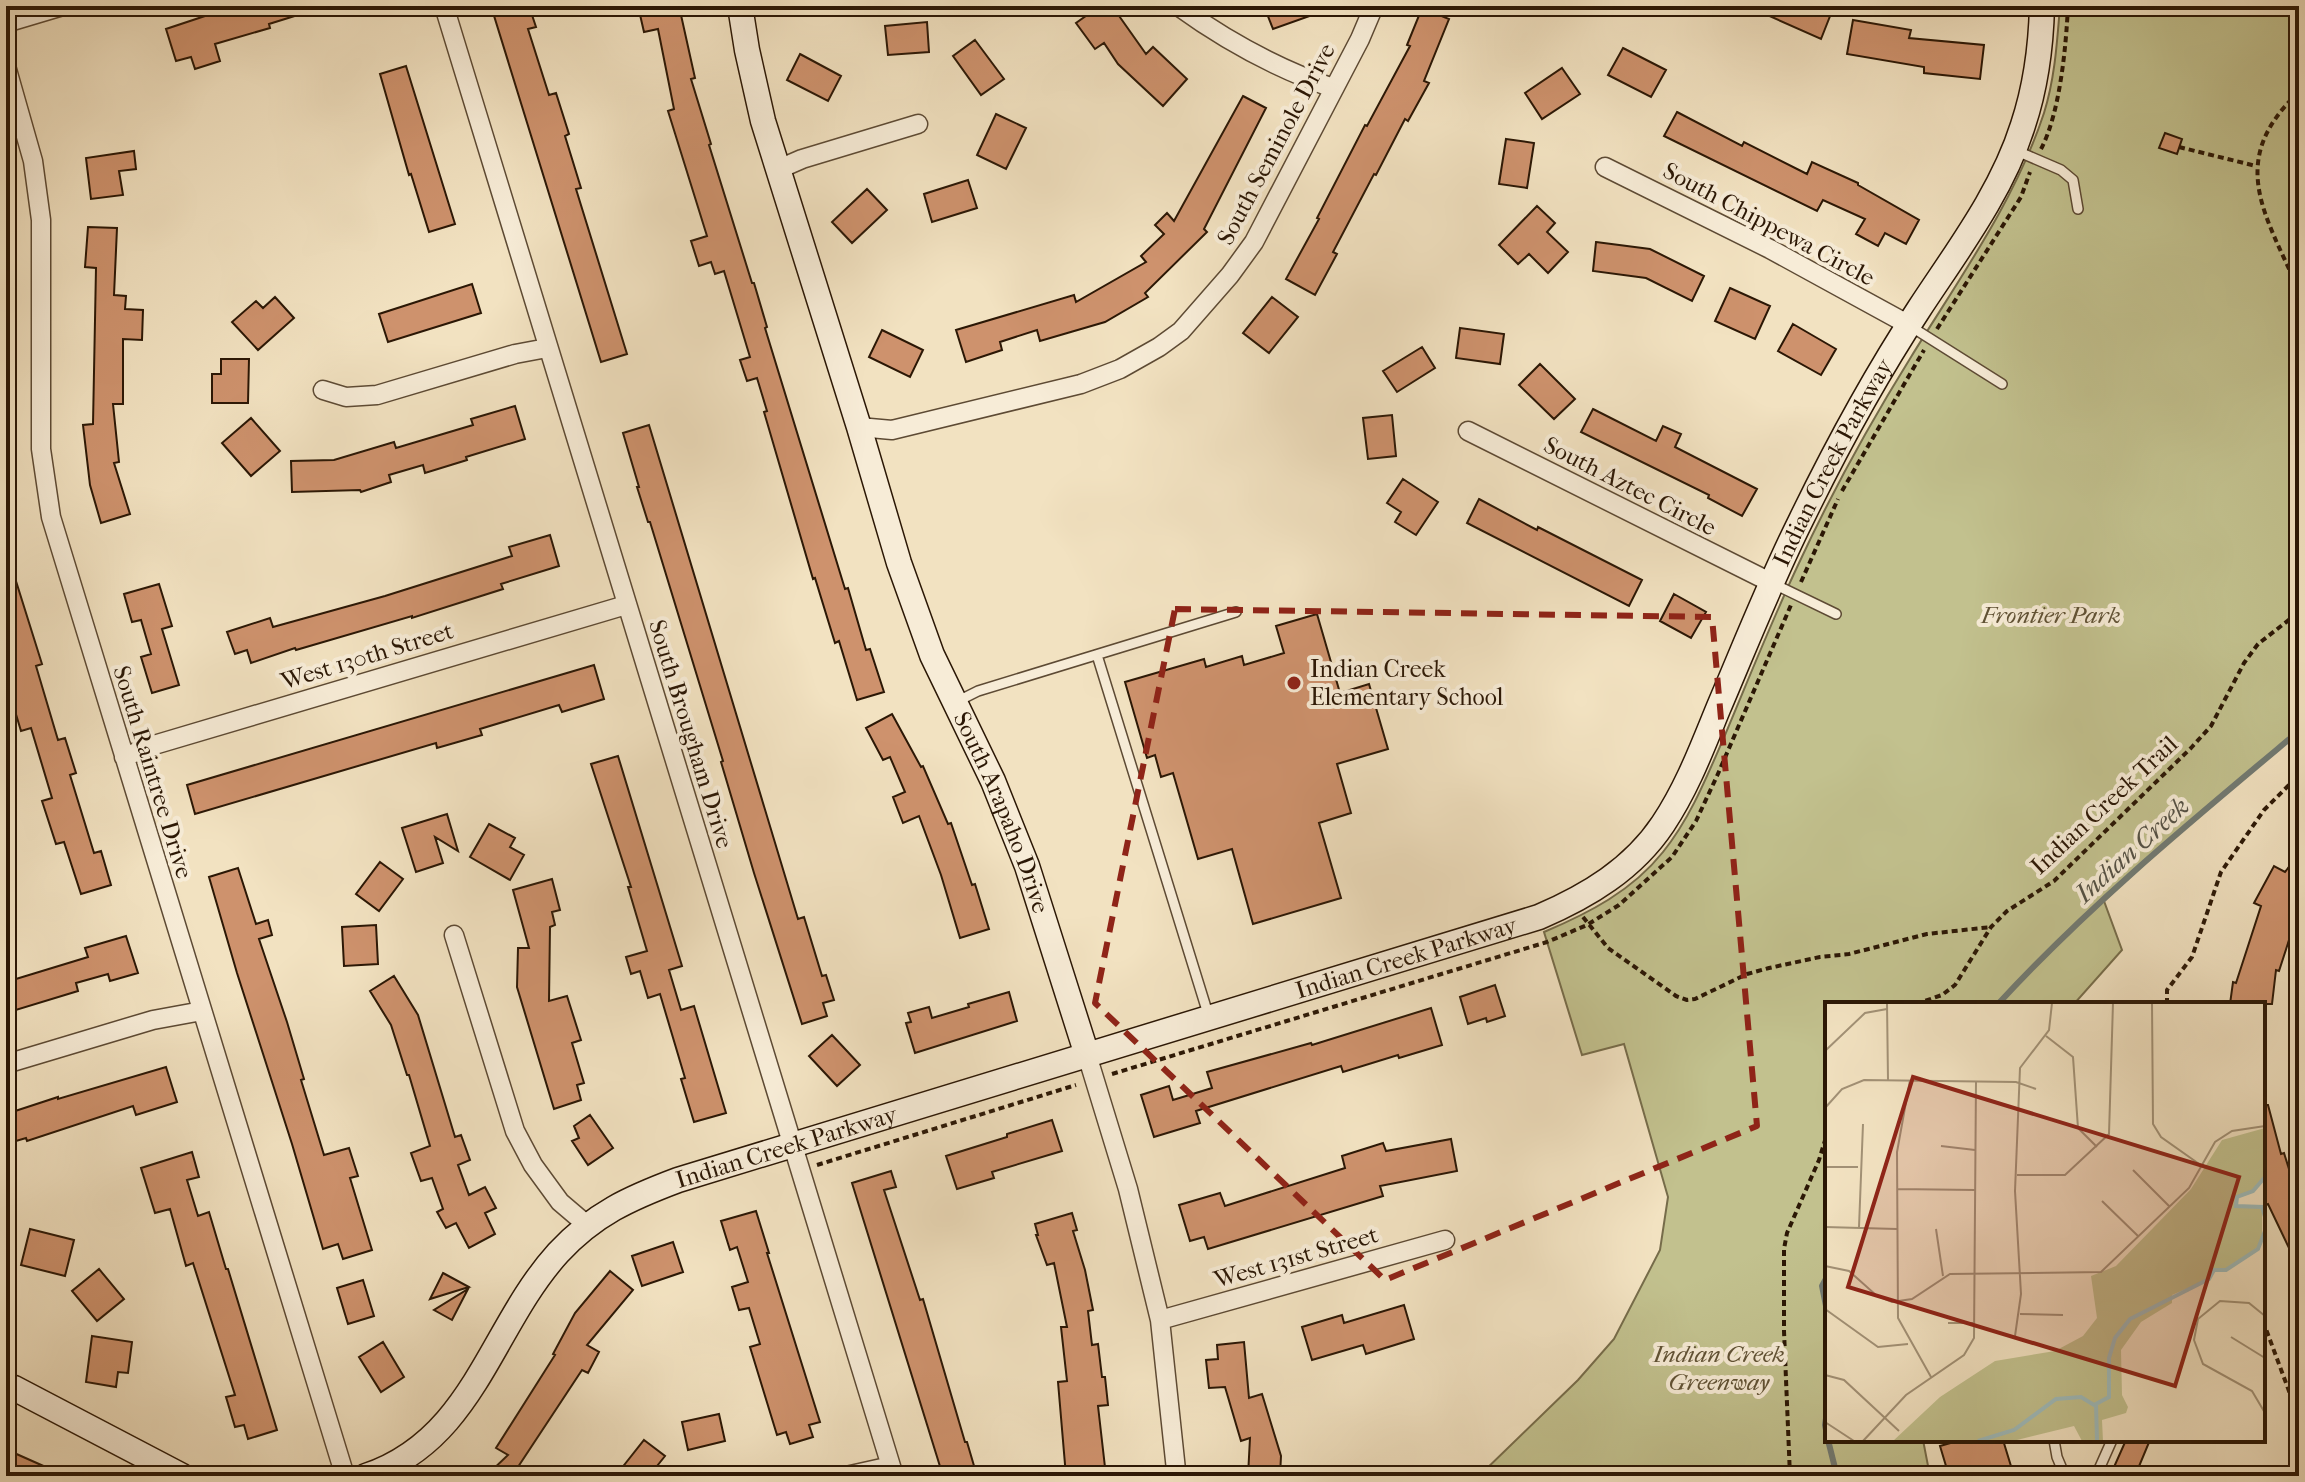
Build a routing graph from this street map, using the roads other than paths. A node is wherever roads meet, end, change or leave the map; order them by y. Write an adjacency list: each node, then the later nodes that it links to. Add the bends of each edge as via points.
1 (63, 6): 7 (street)
2 (444, 6): 16 (street, South Brougham Drive)
3 (740, 6): 13 (street, South Arapaho Drive, via 763,121)
4 (1178, 6): 9 (street, via 1277,65)
5 (1374, 6): 9 (street, South Seminole Drive)
6 (2042, 6): 11 (street, Indian Creek Parkway, via 2041,44 2023,125)
7 (6, 23)
8 (6, 66): 27 (street, South Raintree Drive, via 33,161 41,220 41,449 51,517)
9 (1333, 88): 19 (street, South Seminole Drive, via 1254,242 1170,339 1120,369 1081,384 892,430)
10 (918, 124): 13 (street)
11 (2024, 154): 14 (lane, via 2073,180); 15 (street, Indian Creek Parkway, via 2004,173)
12 (1605, 167): 15 (street, South Chippewa Circle)
13 (779, 169): 19 (street, South Arapaho Drive)
14 (2078, 209)
15 (1909, 325): 17 (lane); 21 (street, Indian Creek Parkway, via 1819,483)
16 (547, 348): 18 (street, via 377,395 346,397); 22 (street, South Brougham Drive)
17 (2002, 384)
18 (323, 390)
19 (859, 427): 26 (street, South Arapaho Drive, via 899,563)
20 (1468, 431): 21 (street, South Aztec Circle)
21 (1772, 583): 24 (lane); 30 (street, Indian Creek Parkway, via 1686,785 1650,842 1599,887 1539,917)
22 (626, 605): 27 (street, West 130th Street); 33 (street, South Brougham Drive)
23 (1236, 612): 25 (lane)
24 (1836, 614)
25 (1097, 655): 26 (lane, via 978,691); 30 (lane)
26 (955, 703): 31 (street, South Arapaho Drive, via 1027,866)
27 (124, 757): 29 (street, South Raintree Drive)
28 (454, 935): 34 (street, via 515,1131 560,1202)
29 (202, 1011): 32 (street, via 153,1020); 43 (street, South Raintree Drive)
30 (1209, 1017): 31 (street, Indian Creek Parkway)
31 (1087, 1055): 33 (street, Indian Creek Parkway); 36 (street, South Arapaho Drive)
32 (6, 1064)
33 (792, 1146): 34 (street, Indian Creek Parkway, via 633,1197); 41 (street, South Brougham Drive)
34 (587, 1225): 44 (street, Indian Creek Parkway, via 535,1283 448,1420 403,1460)
35 (1445, 1240): 36 (street, West 131st Street)
36 (1160, 1320): 40 (street, South Arapaho Drive)
37 (6, 1387): 42 (street)
38 (2054, 1442): 46 (lane)
39 (2111, 1442): 47 (lane)
40 (1176, 1470)
41 (893, 1471): 45 (street)
42 (182, 1476)
43 (345, 1476)
44 (366, 1476)
45 (846, 1476)
46 (2065, 1476)
47 (2096, 1476)

